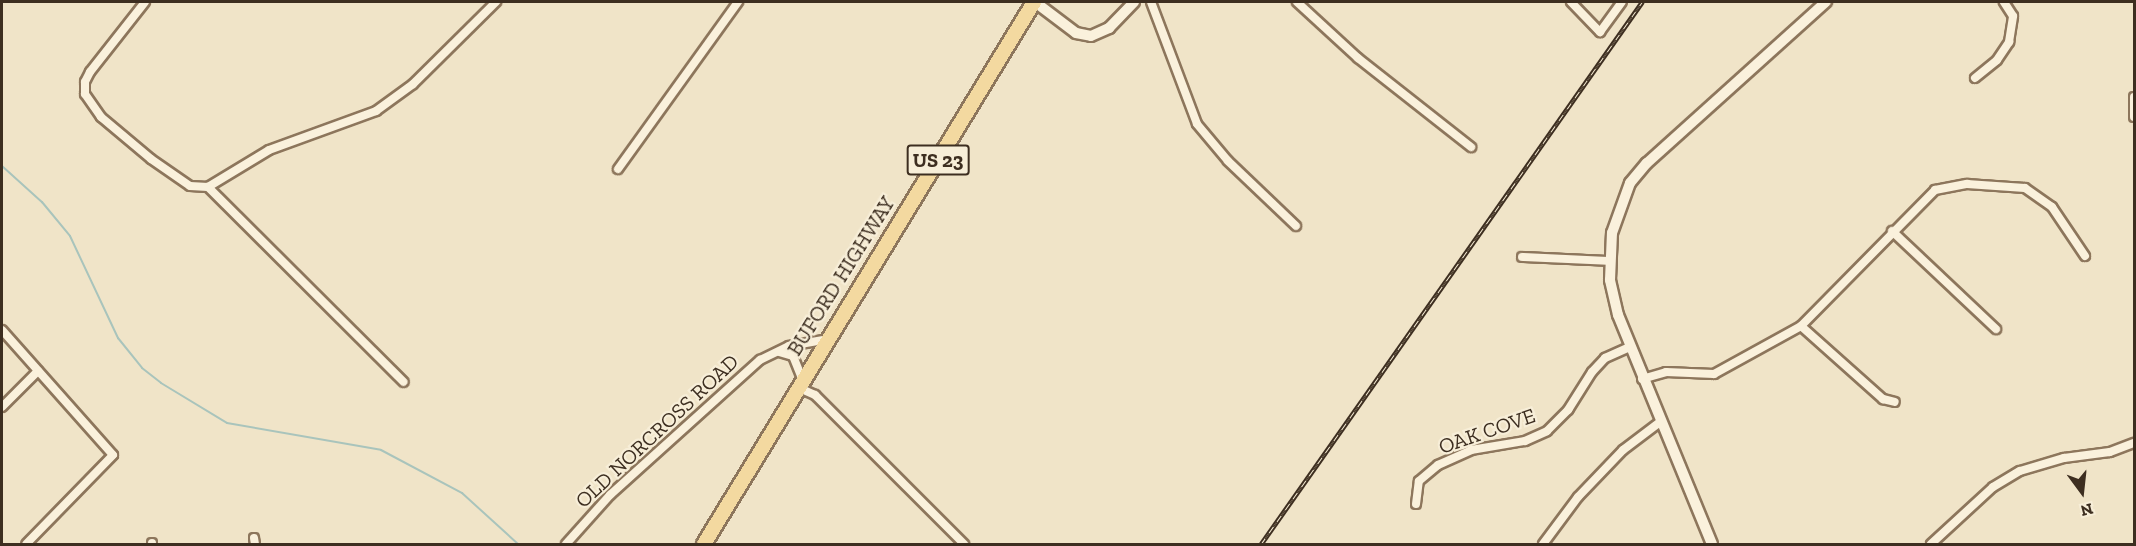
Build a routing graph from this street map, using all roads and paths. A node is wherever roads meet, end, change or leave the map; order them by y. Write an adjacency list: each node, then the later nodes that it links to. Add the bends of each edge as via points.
1 (145, 2): 17 (street, via 90,72 85,94 101,117 151,159 190,186)
2 (496, 2): 17 (street, via 413,84 376,111 269,150)
3 (738, 2): 16 (street)
4 (1034, 2): 5 (street, via 1076,33 1091,36 1109,28); 26 (main road, BUFORD HIGHWAY / US 23)
5 (1134, 2)
6 (1151, 2): 18 (street, via 1197,124 1228,161)
7 (1298, 2): 15 (street, via 1358,58)
8 (1571, 2): 9 (street, via 1600,32)
9 (1622, 2)
10 (1826, 2): 22 (street, via 1647,163 1630,183 1612,233)
11 (2004, 2): 12 (street, via 2013,16 2009,42 1997,60)
12 (1975, 78)
13 (2134, 97): 14 (street)
14 (2134, 117)
15 (1471, 147)
16 (618, 169)
17 (208, 187): 31 (street)
18 (1296, 226)
19 (1892, 231): 20 (street, via 1935,190 1967,184 2012,186 2037,195 2052,207); 23 (street); 24 (street)
20 (2085, 256)
21 (1522, 257): 22 (street)
22 (1609, 261): 27 (street, via 1618,315)
23 (1801, 326): 30 (street, via 1714,374 1666,372); 33 (street, via 1883,399)
24 (1996, 329)
25 (2, 330): 29 (street)
26 (827, 339): 28 (street, OLD NORCROSS ROAD); 32 (main road, BUFORD HIGHWAY / US 23)
27 (1630, 347): 30 (street); 37 (street, OAK COVE, via 1605,358 1568,410 1547,431 1525,441 1471,450 1428,471 1415,490)
28 (778, 352): 32 (street, via 793,356); 39 (street, OLD NORCROSS ROAD, via 760,360 610,495)
29 (38, 371): 34 (street); 38 (street, via 113,455)
30 (1642, 379): 35 (street)
31 (404, 381)
32 (800, 382): 40 (main road, BUFORD HIGHWAY / US 23); 41 (street)
33 (1896, 402)
34 (2, 407)
35 (1660, 422): 42 (street, via 1578,496); 43 (street)
36 (2134, 443): 44 (street, via 2110,452 2064,458 2020,471 1994,487)
37 (1416, 504)
38 (26, 544)
39 (566, 544)
40 (704, 544)
41 (964, 544)
42 (1543, 544)
43 (1712, 544)
44 (1931, 544)

